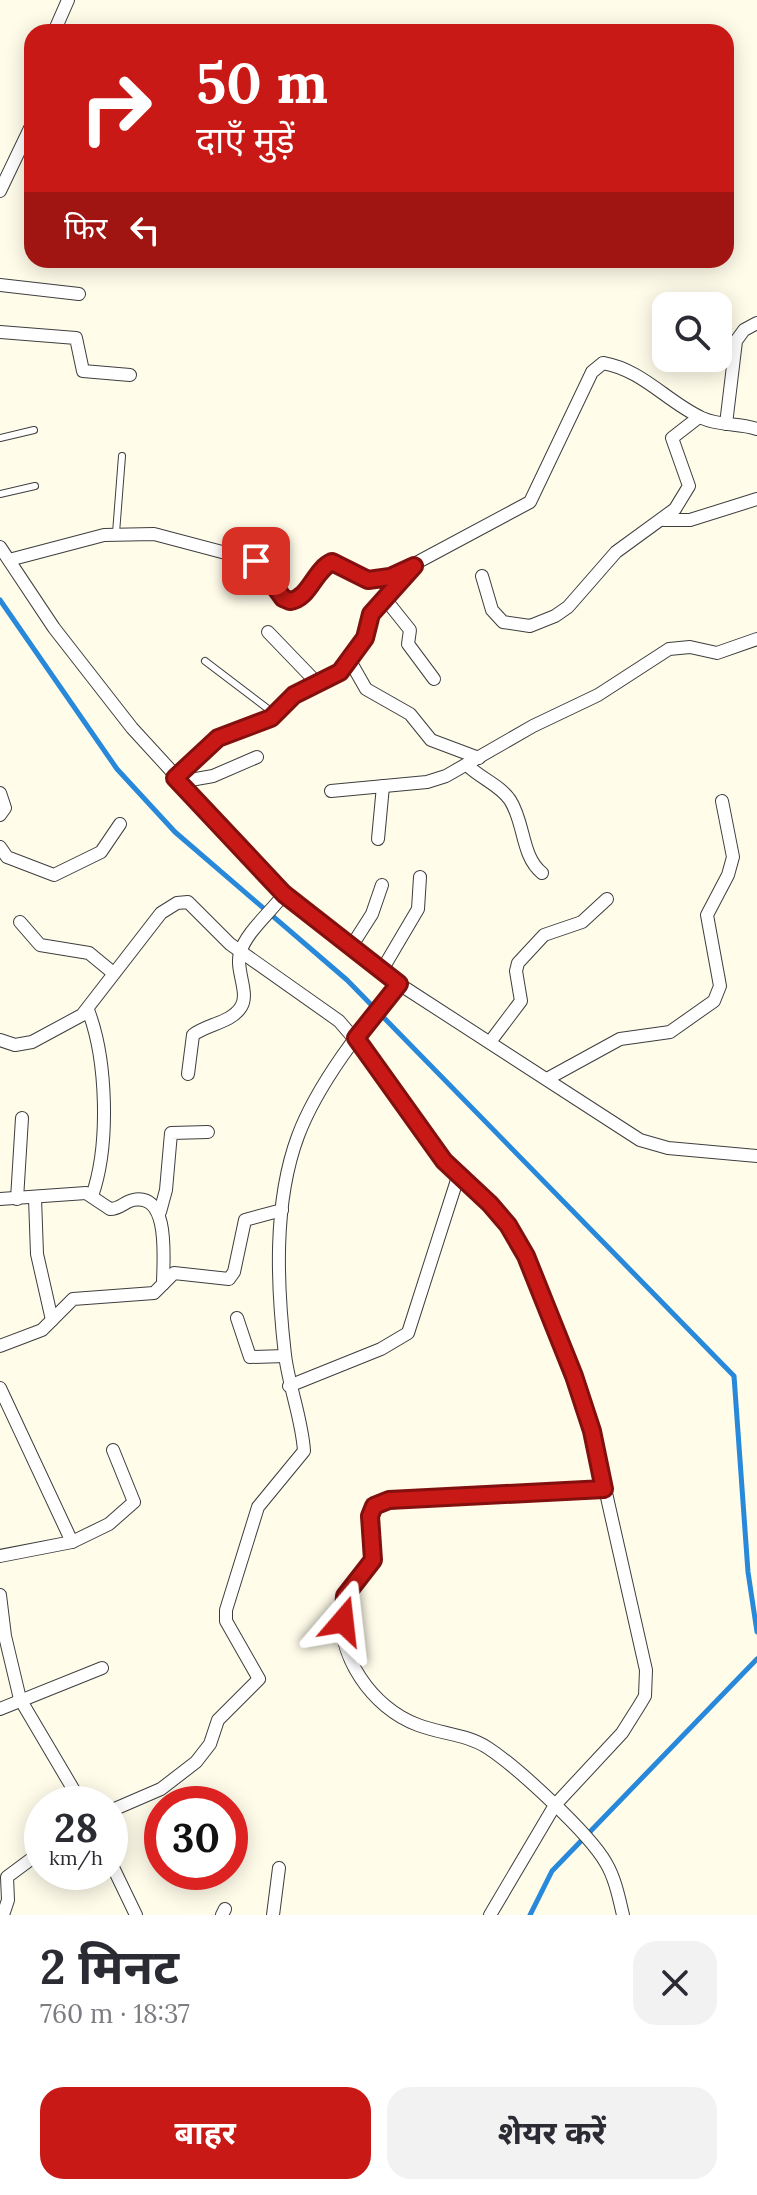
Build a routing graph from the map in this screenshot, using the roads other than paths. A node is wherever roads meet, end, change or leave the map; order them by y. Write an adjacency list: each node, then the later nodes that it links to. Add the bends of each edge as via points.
1 (68, 0): 2 (street)
2 (58, 24)
3 (24, 141): 4 (street)
4 (0, 191)
5 (0, 285): 6 (street)
6 (79, 294)
7 (757, 323): 11 (street, via 736,341)
8 (0, 332): 9 (street, via 76,338 83,371)
9 (130, 375)
10 (699, 417): 11 (street); 19 (street, via 672,438 689,486); 23 (street, via 640,376 599,364 530,502)
11 (726, 424): 12 (street)
12 (757, 429)
13 (34, 430): 14 (lane)
14 (0, 438)
15 (122, 456): 20 (lane)
16 (35, 486): 17 (lane)
17 (0, 494)
18 (757, 499): 19 (street, via 690,520)
19 (664, 520): 24 (street, via 616,552 568,607 543,622 503,622 492,610)
20 (116, 533): 22 (street); 23 (street, via 154,534 256,561 290,601 332,562 368,580)
21 (0, 547): 22 (street)
22 (9, 560): 36 (street, via 54,628)
23 (414, 566): 25 (street)
24 (482, 576)
25 (386, 600): 29 (street, via 371,614 365,638); 30 (street, via 410,630 408,644)
26 (268, 632): 31 (street)
27 (757, 639): 34 (street, via 717,653 669,649 598,695)
28 (205, 661): 32 (lane)
29 (350, 661): 31 (street); 34 (street, via 366,689 410,714 435,742)
30 (434, 679)
31 (319, 685): 32 (street, via 294,695)
32 (276, 715): 36 (street, via 218,738)
33 (257, 757): 36 (street, via 213,776)
34 (479, 758): 35 (street)
35 (467, 765): 37 (street, via 427,782); 45 (street, via 507,796 520,817 531,861)
36 (177, 780): 48 (street)
37 (383, 786): 38 (street); 43 (street)
38 (331, 791)
39 (0, 793): 41 (street, via 5,808)
40 (722, 801): 61 (street, via 733,857 707,915 720,986 714,1001 670,1032 620,1039)
41 (0, 815)
42 (120, 824): 44 (street, via 101,852 54,875 7,857)
43 (378, 839)
44 (0, 847)
45 (542, 873)
46 (420, 877): 53 (street, via 418,909)
47 (382, 885): 51 (street, via 372,914)
48 (284, 894): 51 (street); 52 (street)
49 (607, 899): 59 (street, via 582,922 544,935 518,963 521,1001)
50 (20, 922): 54 (street, via 40,945 89,953)
51 (351, 947): 53 (street)
52 (241, 950): 54 (street, via 193,905 183,902 161,913); 57 (street); 60 (street, via 237,967 243,1005 193,1035)
53 (382, 970): 55 (street)
54 (112, 972): 56 (street)
55 (396, 987): 57 (street); 59 (street)
56 (88, 1010): 58 (street, via 32,1042 15,1045); 66 (street, via 103,1070 100,1170)
57 (360, 1034): 65 (street); 70 (street, via 302,1125)
58 (0, 1040)
59 (490, 1042): 61 (street)
60 (188, 1074)
61 (547, 1079): 64 (street, via 640,1140 668,1148)
62 (22, 1118): 69 (street)
63 (208, 1132): 71 (street, via 178,1130 169,1136)
64 (757, 1156)
65 (458, 1177): 77 (street, via 408,1333); 80 (street, via 499,1215 526,1256 574,1376)
66 (92, 1196): 67 (street); 71 (street, via 110,1209 136,1200)
67 (35, 1198): 69 (street); 74 (street, via 37,1254)
68 (0, 1199): 69 (street)
69 (17, 1199)
70 (282, 1210): 72 (street, via 245,1220 229,1279 174,1273); 76 (street)
71 (160, 1212): 72 (street)
72 (163, 1284): 74 (street, via 154,1293 73,1299)
73 (237, 1318): 76 (street, via 252,1359)
74 (52, 1320): 75 (street, via 32,1335)
75 (0, 1346)
76 (285, 1356): 77 (street)
77 (289, 1386): 88 (street, via 304,1451 258,1507 226,1610 226,1621 256,1672 256,1685 218,1720 210,1744 196,1762 161,1789)
78 (0, 1388): 81 (street)
79 (113, 1450): 81 (street, via 134,1502 109,1524)
80 (604, 1489): 89 (street, via 646,1670 645,1696 622,1733); 89 (street, via 380,1503 370,1512 373,1560 342,1601 349,1655 383,1704 421,1726 488,1748)
81 (72, 1542): 82 (street)
82 (0, 1556)
83 (0, 1595): 85 (street)
84 (102, 1668): 85 (street)
85 (20, 1699): 86 (street); 87 (street)
86 (0, 1709)
87 (71, 1786)
88 (128, 1803)
89 (555, 1805): 96 (street); 97 (street, via 606,1862)
90 (24, 1864): 93 (street, via 7,1877)
91 (279, 1868): 95 (street)
92 (124, 1890): 94 (street)
93 (3, 1915)
94 (136, 1915)
95 (273, 1915)
96 (490, 1915)
97 (623, 1915)

